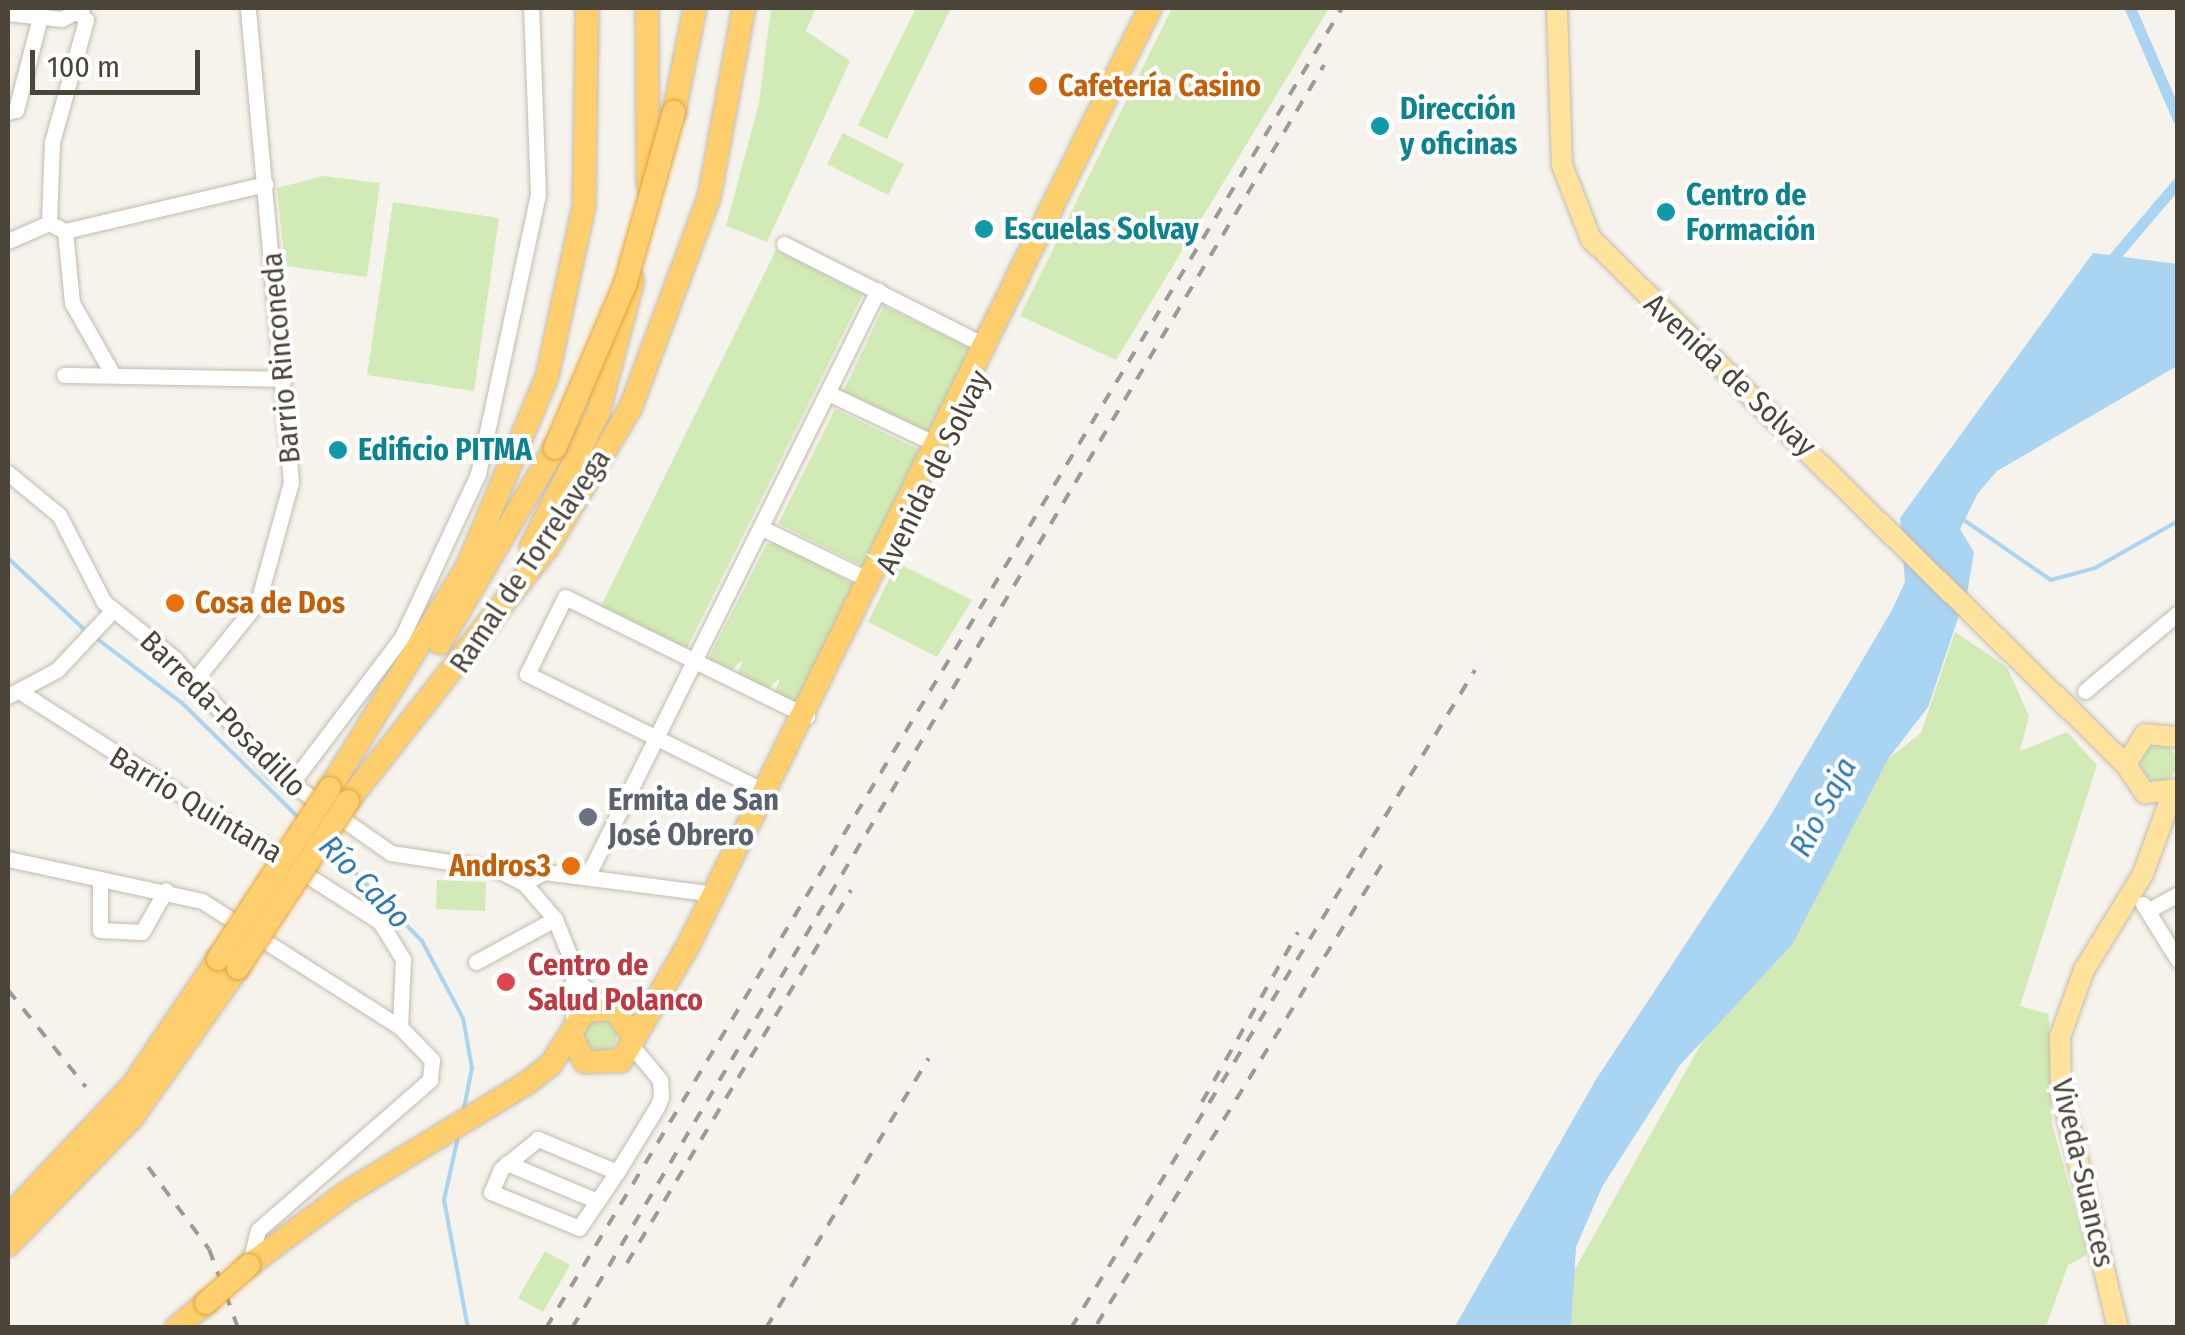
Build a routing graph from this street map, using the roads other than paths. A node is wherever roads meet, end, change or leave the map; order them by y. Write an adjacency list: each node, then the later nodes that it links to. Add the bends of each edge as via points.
1 (248, 8): 14 (street, Barrio Rinconeda)
2 (531, 8): 41 (street, via 538,195 478,474 402,637)
3 (586, 8): 45 (highway, via 584,206 546,378 466,567)
4 (648, 8): 45 (highway, via 644,217 598,414 520,566)
5 (695, 8): 45 (highway, Ramal de Torrelavega, bridge, via 674,112 624,286 555,448 466,604)
6 (744, 8): 45 (highway, Ramal de Torrelavega, via 709,198 630,409 547,548)
7 (1150, 8): 20 (highway, Avenida de Solvay)
8 (1162, 8): 32 (highway, Avenida de Solvay, via 893,558)
9 (1557, 8): 35 (main road, Avenida de Solvay, via 1562,165 1587,233 2042,676)
10 (80, 10): 12 (street); 15 (street, via 86,20 52,142)
11 (8, 14): 12 (street)
12 (39, 21): 13 (street, via 16,110)
13 (8, 112)
14 (266, 184): 16 (street); 23 (street, Barrio Rinconeda)
15 (49, 223): 16 (street); 17 (street)
16 (65, 231): 22 (street, via 72,303)
17 (8, 240)
18 (784, 244): 19 (street, Avenida de Solvay)
19 (878, 290): 20 (street, Avenida de Solvay); 24 (street)
20 (982, 344): 25 (highway, Avenida de Solvay)
21 (64, 375): 22 (street)
22 (113, 375): 23 (street)
23 (284, 380): 33 (street, Barrio Rinconeda, via 292,460 279,545 248,622)
24 (828, 393): 25 (street, Avenida de Solvay); 27 (street)
25 (934, 443): 28 (highway, Avenida de Solvay)
26 (8, 473): 29 (street, Barreda-Posadillo, via 59,515)
27 (762, 528): 28 (street, Avenida de Solvay); 31 (street)
28 (867, 579): 32 (highway, Avenida de Solvay)
29 (113, 610): 33 (street, Barreda-Posadillo); 34 (street, via 83,647)
30 (2178, 613): 35 (street)
31 (696, 662): 36 (street); 39 (street); 39 (street, via 564,597 526,674)
32 (831, 665): 36 (highway, Avenida de Solvay)
33 (194, 681): 41 (street, Barreda-Posadillo)
34 (13, 693): 61 (street, Barrio Quintana, via 380,922 403,960)
35 (2078, 698): 37 (main road, via 2108,728); 40 (main road)
36 (807, 716): 44 (highway, Avenida de Solvay)
37 (2145, 734): 38 (main road); 40 (main road)
38 (2178, 737)
39 (657, 738): 44 (street); 48 (street)
40 (2126, 765): 42 (main road)
41 (290, 785): 50 (street, Barreda-Posadillo, via 390,852 496,870)
42 (2136, 786): 43 (main road); 47 (main road)
43 (2175, 791): 47 (main road, Viveda-Suances)
44 (768, 793): 52 (highway, Avenida de Solvay)
45 (339, 795): 58 (highway, bridge)
46 (8, 859): 49 (street)
47 (2148, 859): 73 (main road, Viveda-Suances, via 2079,979 2059,1045 2064,1103)
48 (588, 877): 50 (street, via 544,872); 52 (street)
49 (100, 880): 51 (street); 51 (street, via 100,930 142,932)
50 (524, 884): 54 (street, Barreda-Posadillo)
51 (166, 890): 61 (street, via 202,900)
52 (716, 894): 59 (highway, Avenida de Solvay)
53 (2178, 894): 56 (street, via 2147,906)
54 (555, 918): 55 (street, Barreda-Posadillo); 57 (street)
55 (571, 960): 60 (street, Barreda-Posadillo); 62 (street, Barreda-Posadillo)
56 (2178, 960)
57 (476, 962)
58 (228, 964): 69 (highway, via 124,1096); 70 (highway, via 132,1118)
59 (657, 985): 60 (highway); 63 (highway, Avenida de Solvay)
60 (608, 1007): 62 (highway); 63 (highway)
61 (400, 1027): 71 (street, via 432,1060 430,1080 258,1230)
62 (572, 1030): 64 (highway); 65 (highway)
63 (628, 1047): 64 (highway); 67 (street, via 652,1072 660,1097)
64 (585, 1062): 65 (highway)
65 (527, 1083): 71 (highway)
66 (507, 1163): 67 (street, via 538,1139); 68 (street); 68 (street, via 492,1192 579,1228)
67 (616, 1172): 68 (street)
68 (597, 1201)
69 (8, 1217)
70 (8, 1245)
71 (249, 1266): 72 (highway, bridge)
72 (176, 1328)
73 (2118, 1328)

